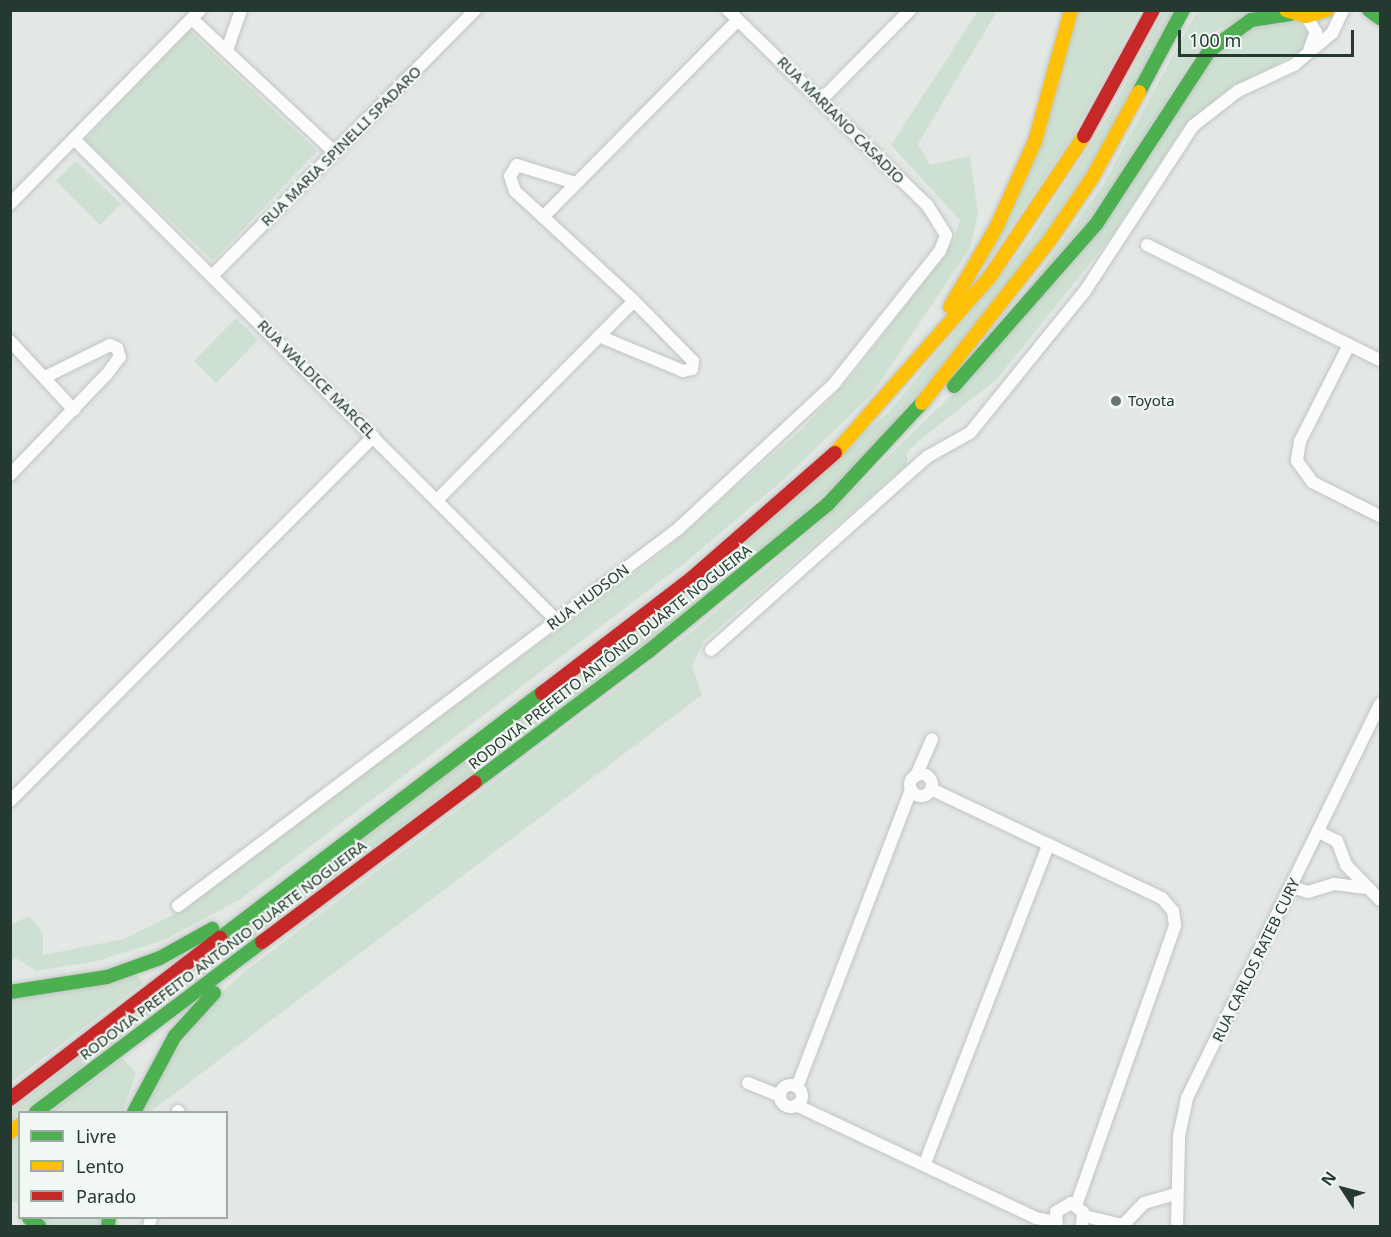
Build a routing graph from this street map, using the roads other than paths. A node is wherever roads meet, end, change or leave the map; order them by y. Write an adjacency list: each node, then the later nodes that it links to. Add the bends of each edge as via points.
1 (241, 10): 16 (street)
2 (728, 10): 15 (street, RUA MARIANO CASADIO)
3 (910, 10): 18 (street)
4 (1071, 10): 34 (main road, via 1052,90 1016,187 972,272)
5 (1153, 10): 34 (main road, RODOVIA PREFEITO ANTÔNIO DUARTE NOGUEIRA, via 1108,98 1030,222)
6 (1183, 10): 38 (main road, RODOVIA PREFEITO ANTÔNIO DUARTE NOGUEIRA, via 1097,168 1049,241 943,380)
7 (1327, 10): 13 (main road)
8 (1343, 10): 17 (street, via 1332,33)
9 (1369, 10): 14 (main road)
10 (469, 12): 20 (street, RUA MARIA SPINELLI SPADARO)
11 (1289, 12): 13 (main road); 38 (main road, via 1251,20 1209,51 1137,168 1069,259 994,345)
12 (196, 15): 16 (street); 19 (street)
13 (1306, 16): 17 (street, via 1316,32)
14 (1380, 18)
15 (738, 20): 18 (street, RUA MARIANO CASADIO); 21 (street)
16 (227, 50): 20 (street)
17 (1304, 56): 41 (street, via 1238,91 1193,126 1085,291 970,433 927,458)
18 (821, 100): 24 (street, RUA MARIANO CASADIO, via 927,205)
19 (75, 140): 22 (street); 26 (street, RUA WALDICE MARCEL)
20 (334, 152): 26 (street, RUA MARIA SPINELLI SPADARO)
21 (575, 183): 23 (street); 23 (street, via 517,165 510,176 515,191)
22 (10, 204)
23 (544, 215): 27 (street)
24 (946, 235): 40 (street, RUA HUDSON, via 940,251 833,385 764,454)
25 (1147, 245): 30 (street)
26 (212, 276): 35 (street, RUA WALDICE MARCEL)
27 (634, 301): 28 (street); 28 (street, via 693,361 692,369 683,371)
28 (599, 336): 37 (street)
29 (10, 341): 32 (street)
30 (1349, 345): 31 (street); 39 (street, via 1300,441 1297,461 1312,482)
31 (1380, 360)
32 (45, 377): 33 (street); 33 (street, via 111,345 117,348 120,357)
33 (75, 410): 36 (street)
34 (877, 411): 50 (main road, RODOVIA PREFEITO ANTÔNIO DUARTE NOGUEIRA, via 750,532)
35 (374, 436): 37 (street, RUA WALDICE MARCEL); 47 (street)
36 (10, 475)
37 (437, 500): 40 (street, RUA WALDICE MARCEL)
38 (828, 504): 52 (main road, RODOVIA PREFEITO ANTÔNIO DUARTE NOGUEIRA, via 703,610)
39 (1380, 516)
40 (557, 621): 57 (street, RUA HUDSON)
41 (711, 650)
42 (1380, 704): 48 (street, RUA CARLOS RATEB CURY)
43 (932, 739): 44 (street)
44 (916, 776): 45 (street, via 927,776); 46 (street)
45 (931, 789): 46 (street, via 920,796); 49 (street)
46 (911, 790): 60 (street)
47 (10, 801)
48 (1319, 832): 51 (street, via 1337,841); 54 (street, RUA CARLOS RATEB CURY)
49 (1050, 844): 66 (street); 68 (street, via 1162,898 1173,912 1175,926)
50 (325, 858): 58 (main road, via 160,958 107,977); 62 (main road, RODOVIA PREFEITO ANTÔNIO DUARTE NOGUEIRA)
51 (1346, 865): 53 (street); 55 (street)
52 (346, 878): 64 (main road, RODOVIA PREFEITO ANTÔNIO DUARTE NOGUEIRA); 65 (main road, via 195,1011 159,1060)
53 (1334, 884): 54 (street, via 1308,892); 55 (street)
54 (1292, 887): 67 (street, RUA CARLOS RATEB CURY, via 1187,1098)
55 (1365, 888): 56 (street)
56 (1380, 900)
57 (177, 906)
58 (10, 992)
59 (748, 1083): 61 (street)
60 (797, 1087): 61 (street, via 784,1088); 63 (street, via 802,1096)
61 (781, 1096): 63 (street, via 786,1105)
62 (10, 1099)
63 (796, 1105): 66 (street)
64 (39, 1111)
65 (135, 1111)
66 (925, 1163): 70 (street, via 1036,1218)
67 (1176, 1194): 71 (street, via 1144,1203); 72 (street, RUA CARLOS RATEB CURY)
68 (1076, 1205): 69 (street); 70 (street, via 1062,1205)
69 (1084, 1221): 71 (street)
70 (1056, 1224)
71 (1122, 1226)
72 (1177, 1227)

